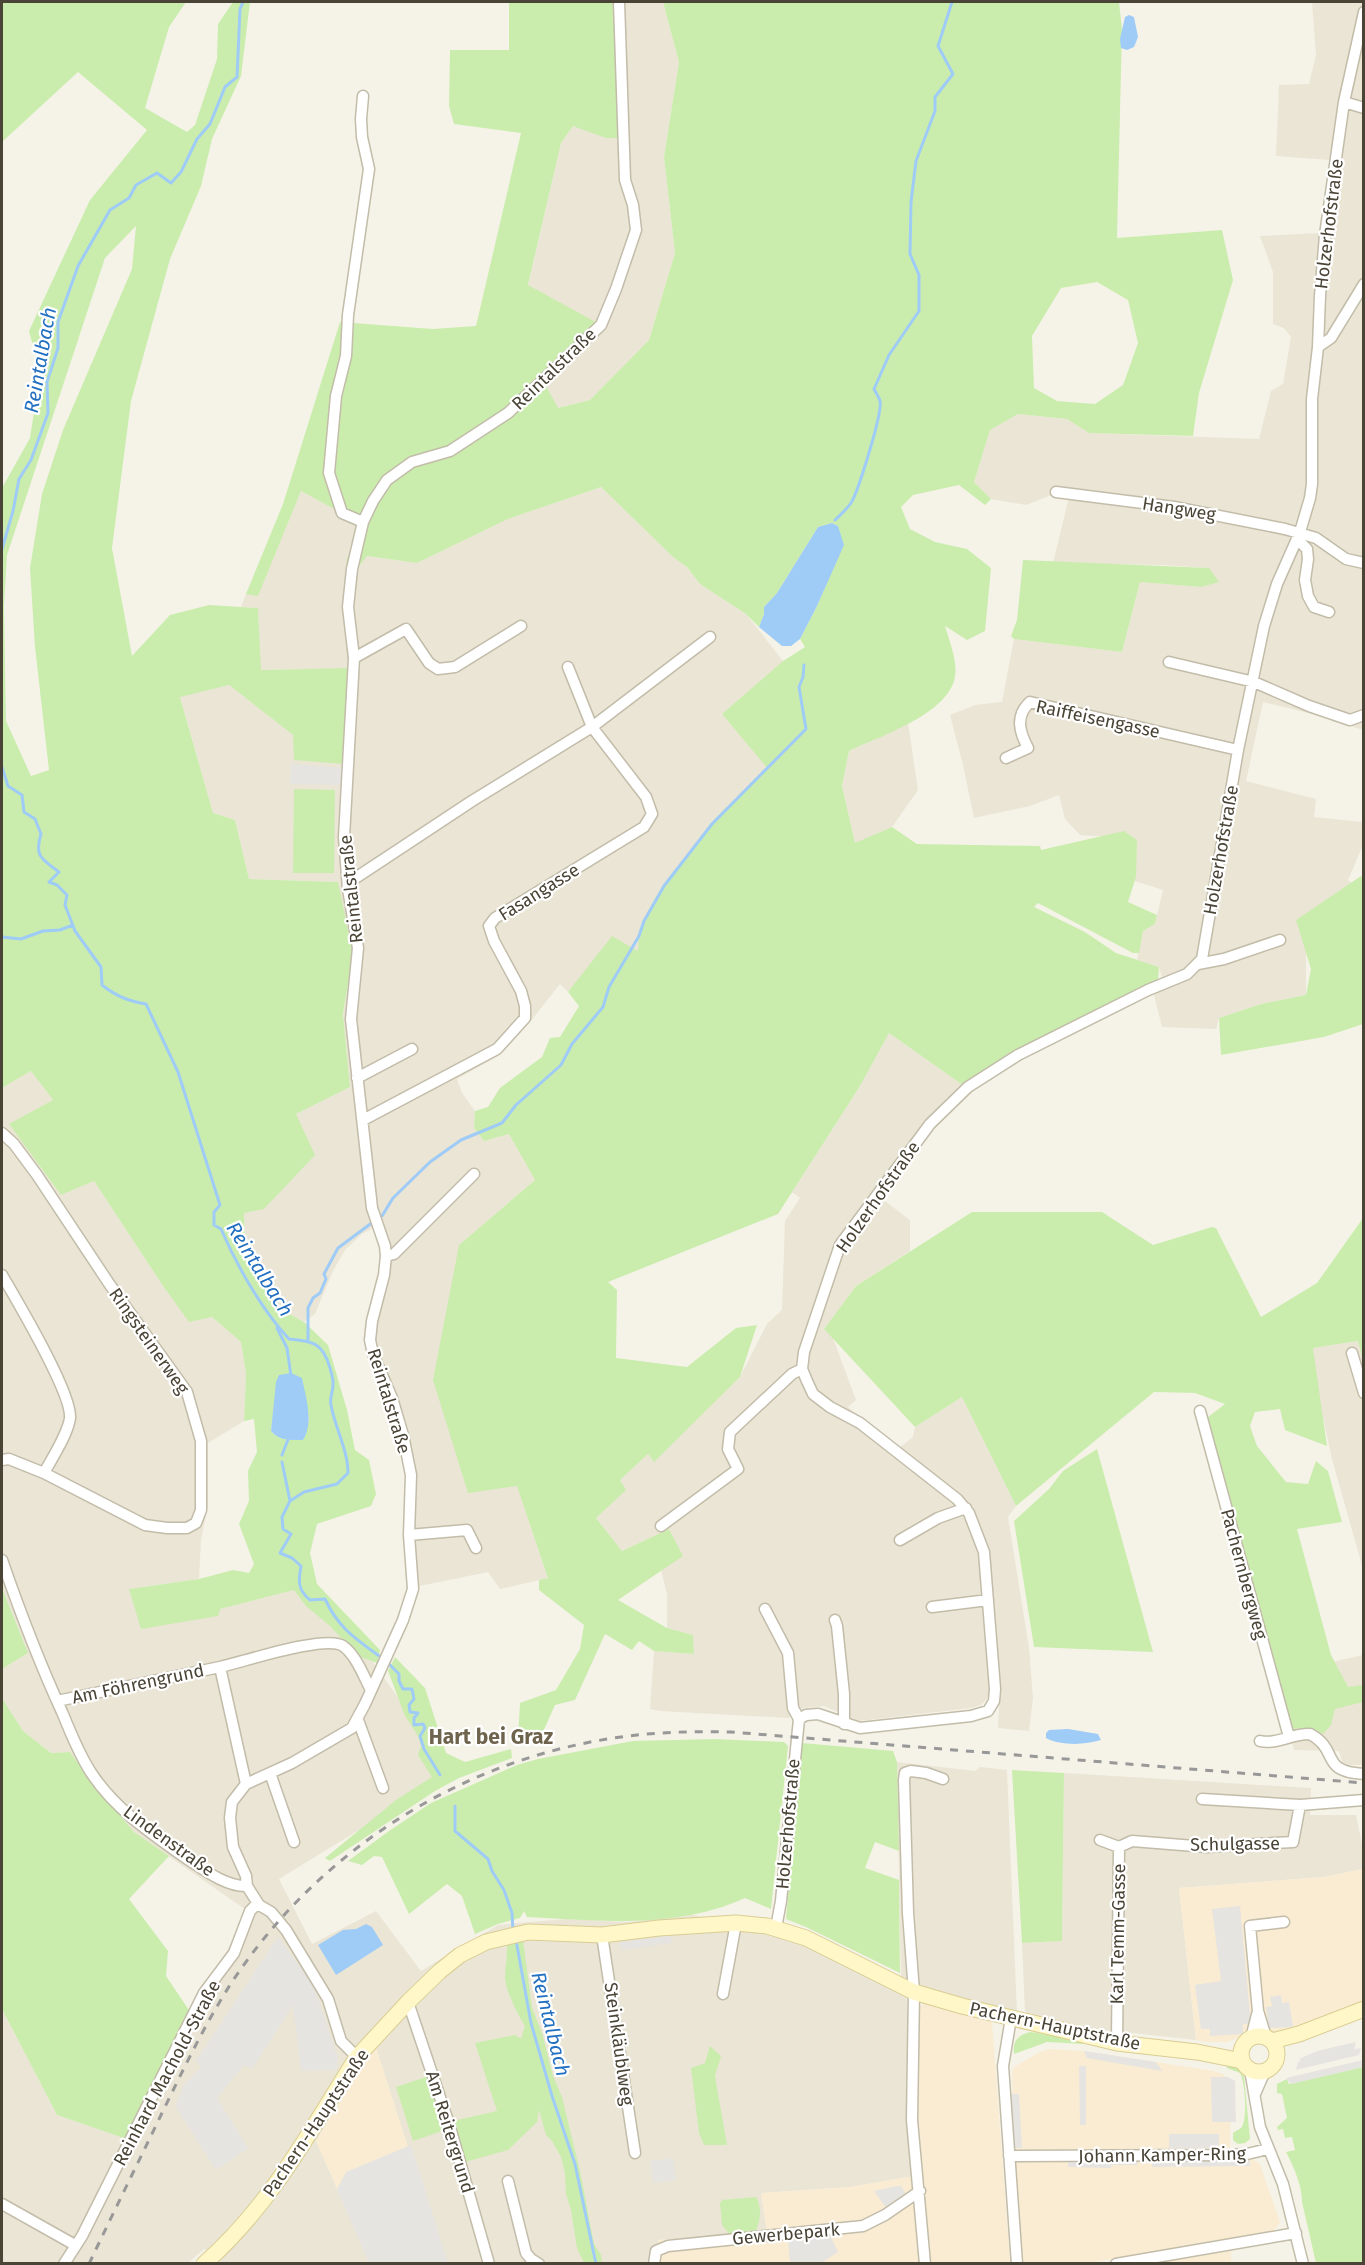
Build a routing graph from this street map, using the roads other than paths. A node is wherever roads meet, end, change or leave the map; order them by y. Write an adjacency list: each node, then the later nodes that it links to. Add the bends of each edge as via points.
1 (619, 2): 9 (street, Reintalstraße, via 625,180 636,230 601,325 508,413 450,451 412,462 387,480)
2 (1364, 12): 4 (street, Holzerhofstraße)
3 (363, 96): 9 (street, via 362,137 369,169 348,315 346,356 336,396 329,473 342,513)
4 (1344, 102): 5 (street); 7 (street, Holzerhofstraße, via 1325,235)
5 (1364, 108)
6 (1364, 284): 7 (street, Holzerhofstraße, via 1331,338)
7 (1318, 347): 10 (street, Holzerhofstraße, via 1312,399 1312,484)
8 (1056, 492): 10 (street, Hangweg, via 1174,507)
9 (363, 522): 15 (street, Reintalstraße, via 348,607)
10 (1299, 536): 11 (street, Hangweg, via 1316,538 1346,559); 12 (street, via 1307,549 1308,596 1314,607); 18 (street, Holzerhofstraße, via 1277,584 1264,626)
11 (1364, 563)
12 (1329, 612)
13 (520, 626): 15 (street, via 455,667 438,669 429,663 406,629)
14 (710, 637): 20 (street)
15 (354, 658): 23 (street, Reintalstraße, via 344,837)
16 (1169, 662): 18 (street)
17 (568, 667): 20 (street, Fasangasse)
18 (1254, 682): 19 (street, via 1350,720); 21 (street, Holzerhofstraße)
19 (1364, 715)
20 (592, 727): 23 (street, via 357,877); 28 (street, Fasangasse, via 646,797 652,814 644,827 495,918 489,926 525,1006 525,1018 497,1049)
21 (1238, 750): 22 (street, Raiffeisengasse, via 1030,702 1019,719 1028,748); 25 (street, Holzerhofstraße, via 1204,952)
22 (1006, 758)
23 (347, 878): 27 (street, Reintalstraße, via 358,948 351,1005)
24 (1280, 940): 25 (street)
25 (1198, 964): 34 (street, Holzerhofstraße, via 1187,974 1018,1055 968,1087 945,1108 840,1245 807,1342)
26 (412, 1049): 27 (street)
27 (357, 1078): 28 (street, Reintalstraße)
28 (363, 1120): 31 (street, Reintalstraße, via 372,1208)
29 (2, 1133): 38 (street, Ringsteinerweg, via 38,1175 187,1392 201,1441 201,1510 196,1523 187,1528 145,1525)
30 (474, 1174): 31 (street, via 394,1254)
31 (386, 1256): 41 (street, Reintalstraße, via 370,1340 403,1435 411,1475)
32 (2, 1275): 38 (street, via 31,1324 70,1413 67,1429)
33 (1352, 1353): 35 (street)
34 (802, 1369): 39 (street, via 813,1394 860,1423); 40 (street, via 730,1432 728,1449 738,1469)
35 (1364, 1393)
36 (1200, 1411): 55 (street, Pachernbergweg)
37 (2, 1460): 38 (street, Ringsteinerweg, via 9,1459)
38 (44, 1473)
39 (966, 1508): 42 (street, via 938,1518); 45 (street, via 984,1552)
40 (661, 1526)
41 (409, 1535): 43 (street, via 467,1530); 50 (street, Reintalstraße, via 413,1589)
42 (900, 1540)
43 (476, 1548)
44 (2, 1560): 51 (street, Lindenstraße)
45 (988, 1600): 46 (street); 54 (street, via 995,1689 988,1711 860,1728)
46 (933, 1607)
47 (765, 1609): 52 (street, Holzerhofstraße, via 788,1653 793,1708)
48 (835, 1620): 54 (street, via 844,1694)
49 (220, 1667): 50 (street, Am Föhrengrund, via 335,1642 348,1650); 51 (street, Am Föhrengrund); 60 (street, Am Föhrengrund)
50 (371, 1690): 53 (street, Reintalstraße)
51 (57, 1701): 69 (street, Lindenstraße, via 92,1774 117,1804 196,1864 238,1887)
52 (799, 1719): 54 (street, via 811,1713); 73 (street, Holzerhofstraße)
53 (357, 1720): 57 (street, Reintalstraße, via 330,1743); 61 (street)
54 (843, 1724)
55 (1289, 1737): 56 (street, via 1275,1742); 58 (street, via 1310,1734 1325,1745 1340,1770)
56 (1260, 1741)
57 (270, 1773): 60 (street, Reintalstraße); 66 (street)
58 (1364, 1774)
59 (943, 1779): 75 (street, via 911,1771 904,1780)
60 (246, 1784): 69 (street, via 232,1802 230,1818 233,1847)
61 (383, 1788)
62 (1202, 1799): 64 (street)
63 (1364, 1800): 64 (street)
64 (1300, 1805): 67 (street, Schulgasse, via 1293,1842)
65 (1101, 1840): 68 (street)
66 (294, 1842)
67 (1175, 1844): 68 (street, Karl Temm-Gasse, via 1132,1841)
68 (1119, 1846): 81 (street, Karl Temm-Gasse)
69 (247, 1886): 70 (street)
70 (259, 1905): 83 (street, via 271,1912 290,1936 328,1999 341,2041); 91 (street, Reinhard Machold-Straße, via 250,1911 234,1953 204,1993)
71 (1284, 1922): 82 (street, via 1250,1926 1258,2011)
72 (736, 1923): 73 (main road, Pachern-Hauptstraße); 74 (main road, Pachern-Hauptstraße); 76 (street)
73 (776, 1928): 75 (main road, Pachern-Hauptstraße, via 806,1938)
74 (602, 1935): 77 (main road, Pachern-Hauptstraße, via 528,1932 486,1942 460,1955); 85 (street, Steinkläublweg)
75 (914, 1992): 79 (main road, Pachern-Hauptstraße); 88 (street, via 912,2120)
76 (723, 1994)
77 (408, 2002): 83 (main road, Pachern-Hauptstraße); 94 (street, Am Reitergrund, via 450,2127)
78 (1364, 2009): 82 (main road, Pachern-Hauptstraße)
79 (1011, 2018): 81 (main road, Pachern-Hauptstraße); 86 (street, via 1003,2066)
80 (1364, 2018): 82 (main road, via 1302,2042 1277,2057 1273,2066)
81 (1117, 2043): 82 (main road, Pachern-Hauptstraße, via 1197,2052)
82 (1256, 2052): 84 (street, Johann Kamper-Ring, via 1255,2094)
83 (357, 2057): 93 (main road, Pachern-Hauptstraße, via 283,2177 256,2212)
84 (1268, 2149): 86 (street, Johann Kamper-Ring, via 1227,2155); 90 (street, via 1283,2184)
85 (635, 2153)
86 (1009, 2156): 98 (street)
87 (508, 2181): 95 (street, via 526,2253)
88 (920, 2191): 96 (street, Gewerbepark, via 864,2226 668,2246 656,2252); 97 (street)
89 (2, 2204): 91 (street)
90 (1296, 2233): 99 (street); 100 (street)
91 (75, 2245): 92 (street, Reinhard Machold-Straße)
92 (64, 2264)
93 (204, 2264)
94 (489, 2264)
95 (540, 2264)
96 (654, 2264)
97 (925, 2264)
98 (1017, 2264)
99 (1116, 2264)
100 (1303, 2264)

